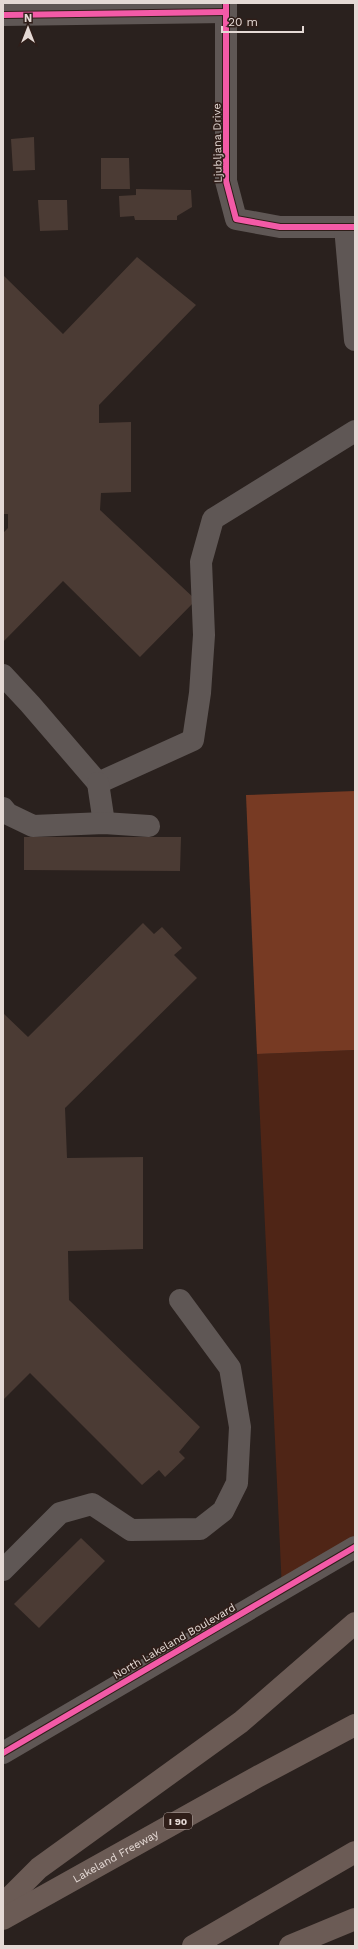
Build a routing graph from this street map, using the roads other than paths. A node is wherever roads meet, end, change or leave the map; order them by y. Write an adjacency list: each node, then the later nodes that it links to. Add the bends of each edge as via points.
1 (226, 8): 2 (street); 3 (street, Ljubljana Drive, via 226,181 236,220 280,227)
2 (3, 15)
3 (350, 227): 4 (street)
4 (355, 340)
5 (355, 431): 7 (street, via 213,519 201,562 204,634 200,693 193,740)
6 (3, 675): 7 (street)
7 (98, 783): 9 (street)
8 (3, 808): 9 (street, via 8,814 34,826)
9 (104, 823): 10 (street)
10 (149, 826)
11 (180, 1300): 13 (street, via 230,1368 240,1427 238,1483 223,1511 200,1529 131,1530 92,1504 60,1513)
12 (355, 1547): 16 (street, North Lakeland Boulevard)
13 (3, 1570)
14 (355, 1623): 18 (highway, via 240,1722 39,1868)
15 (355, 1725): 19 (highway, Lakeland Freeway / I 90)
16 (3, 1753)
17 (355, 1852): 21 (highway)
18 (3, 1904)
19 (3, 1919)
20 (355, 1919): 22 (highway)
21 (193, 1946)
22 (290, 1946)

